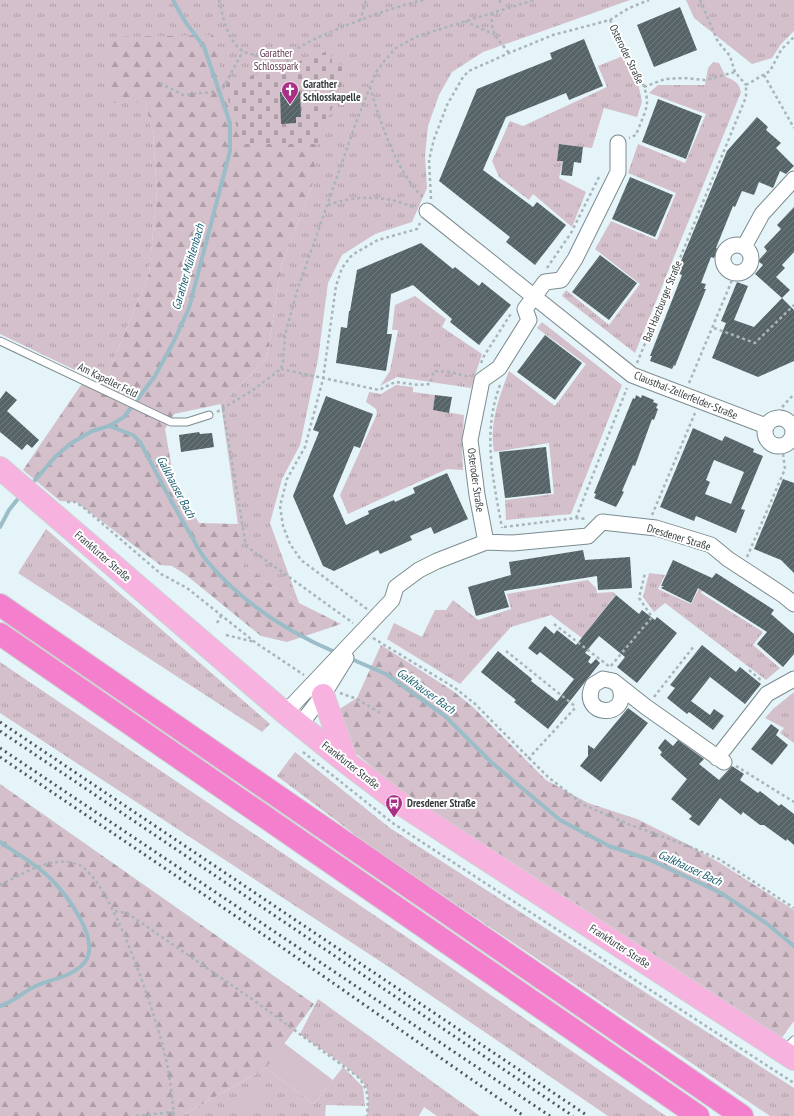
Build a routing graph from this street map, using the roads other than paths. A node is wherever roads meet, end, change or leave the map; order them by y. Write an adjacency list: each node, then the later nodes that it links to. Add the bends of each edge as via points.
1 (618, 150): 5 (street, via 618,172 576,259 561,280 545,282)
2 (793, 181): 4 (street, via 762,214)
3 (428, 209): 5 (street)
4 (744, 247): 4 (street, via 750,254 746,270 735,273 725,267 724,254 730,247)
5 (531, 293): 8 (street, Clausthal-Zellerfelder-Straße, via 632,375); 11 (street, Osteroder Straße, via 525,309 528,320 499,368 479,379 470,440)
6 (0, 341): 7 (lane, Am Kapeller Feld, via 171,422 187,422)
7 (210, 415)
8 (768, 424): 9 (street, via 765,435 769,442 774,445); 9 (street, Clausthal-Zellerfelder-Straße, via 778,418 788,421 794,433)
9 (789, 444)
10 (7, 474): 18 (main road, Frankfurter Straße)
11 (486, 542): 12 (street, Dresdener Straße, via 513,543 588,536 602,522 648,527 711,545); 16 (street, Dresdener Straße, via 419,570 396,587 392,600 378,615 370,634)
12 (794, 604)
13 (0, 606): 22 (highway)
14 (0, 634): 21 (highway)
15 (794, 679): 17 (street, via 767,694 721,760)
16 (319, 687): 18 (street, Dresdener Straße); 19 (main road)
17 (620, 688): 17 (street, via 620,704 609,711 596,708 590,698 593,686 603,679 613,681)
18 (292, 719): 19 (main road, Frankfurter Straße)
19 (347, 763): 20 (main road, Frankfurter Straße, via 401,804)
20 (790, 1050)
21 (698, 1116)
22 (742, 1116)

